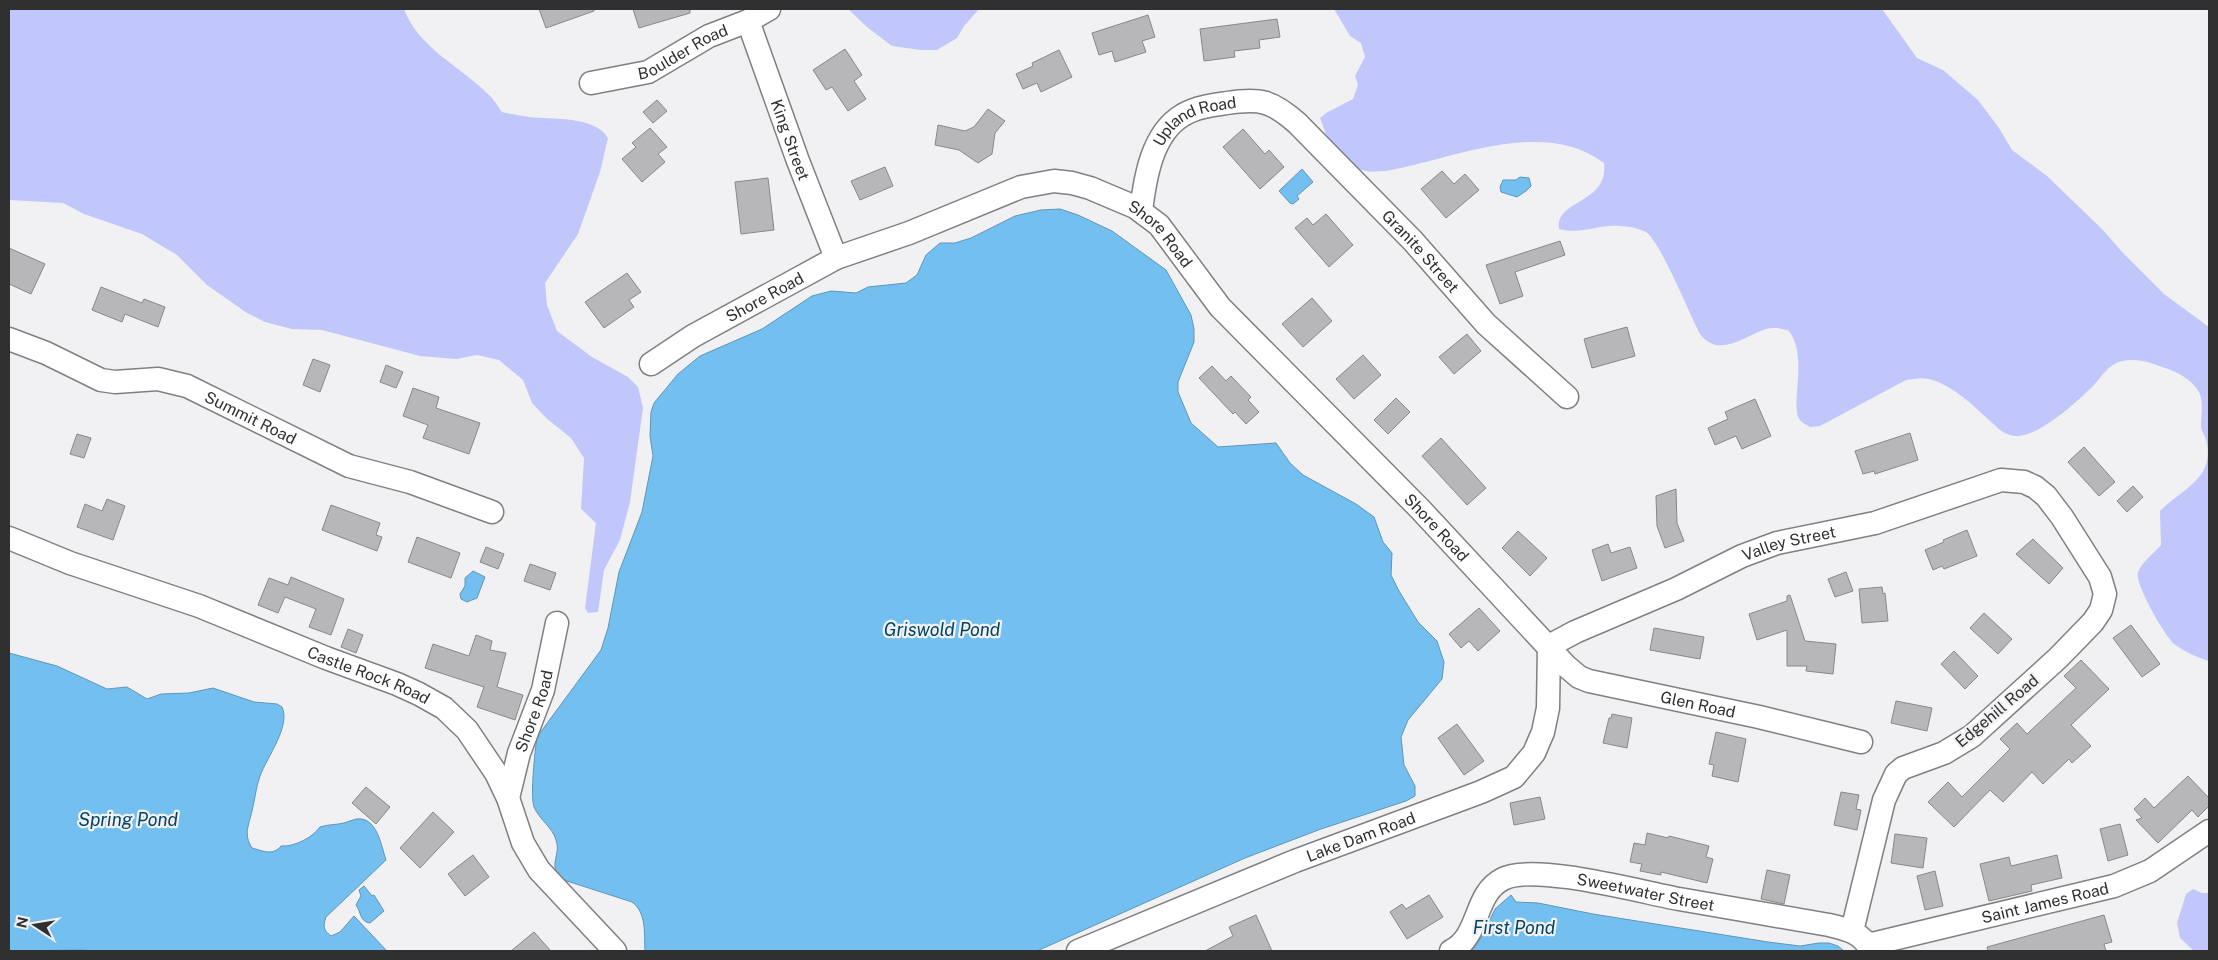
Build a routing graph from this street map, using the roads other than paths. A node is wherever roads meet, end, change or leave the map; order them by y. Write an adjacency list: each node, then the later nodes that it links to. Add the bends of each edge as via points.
1 (769, 9): 2 (street, Boulder Road)
2 (748, 21): 3 (street, Boulder Road, via 709,36 648,72); 6 (street, King Street)
3 (591, 83)
4 (1274, 105): 5 (street, Upland Road, via 1253,100 1214,105 1195,109 1172,123 1154,154); 9 (street, Granite Street, via 1297,123 1413,241 1494,332)
5 (1141, 211): 6 (street, Shore Road, via 1081,186 1039,182); 14 (street, Shore Road, via 1158,225 1220,307)
6 (836, 258): 8 (street, Shore Road, via 693,336)
7 (9, 339): 11 (street, Summit Road, via 101,380 158,379 187,386 349,466 410,482)
8 (651, 364)
9 (1567, 396)
10 (2039, 490): 14 (street, Valley Street, via 2024,482 2001,480 1875,523 1777,543 1742,556 1684,586 1590,625); 18 (street, Edgehill Road, via 2062,517 2096,568 2105,594 2102,610 2058,658 1972,736 1944,753 1903,768 1896,774 1884,800)
11 (492, 512)
12 (9, 538): 16 (street, Castle Rock Road, via 70,563 199,606 419,694 454,716 466,730 496,773)
13 (557, 623): 16 (street, Shore Road, via 543,690 519,753)
14 (1549, 646): 15 (street, Glen Road, via 1566,666 1586,680); 20 (street, Lake Dam Road, via 1546,720 1534,753 1514,777 1295,861)
15 (1861, 742)
16 (508, 798): 19 (street, Castle Rock Road, via 523,843 539,870)
17 (2209, 830): 18 (street, Saint James Road, via 2150,871 2114,886)
18 (1864, 942): 21 (street, Sweetwater Street, via 1820,923 1569,878 1522,874 1506,877 1490,888 1468,936)
19 (615, 951)
20 (1078, 951)
21 (1451, 951)

